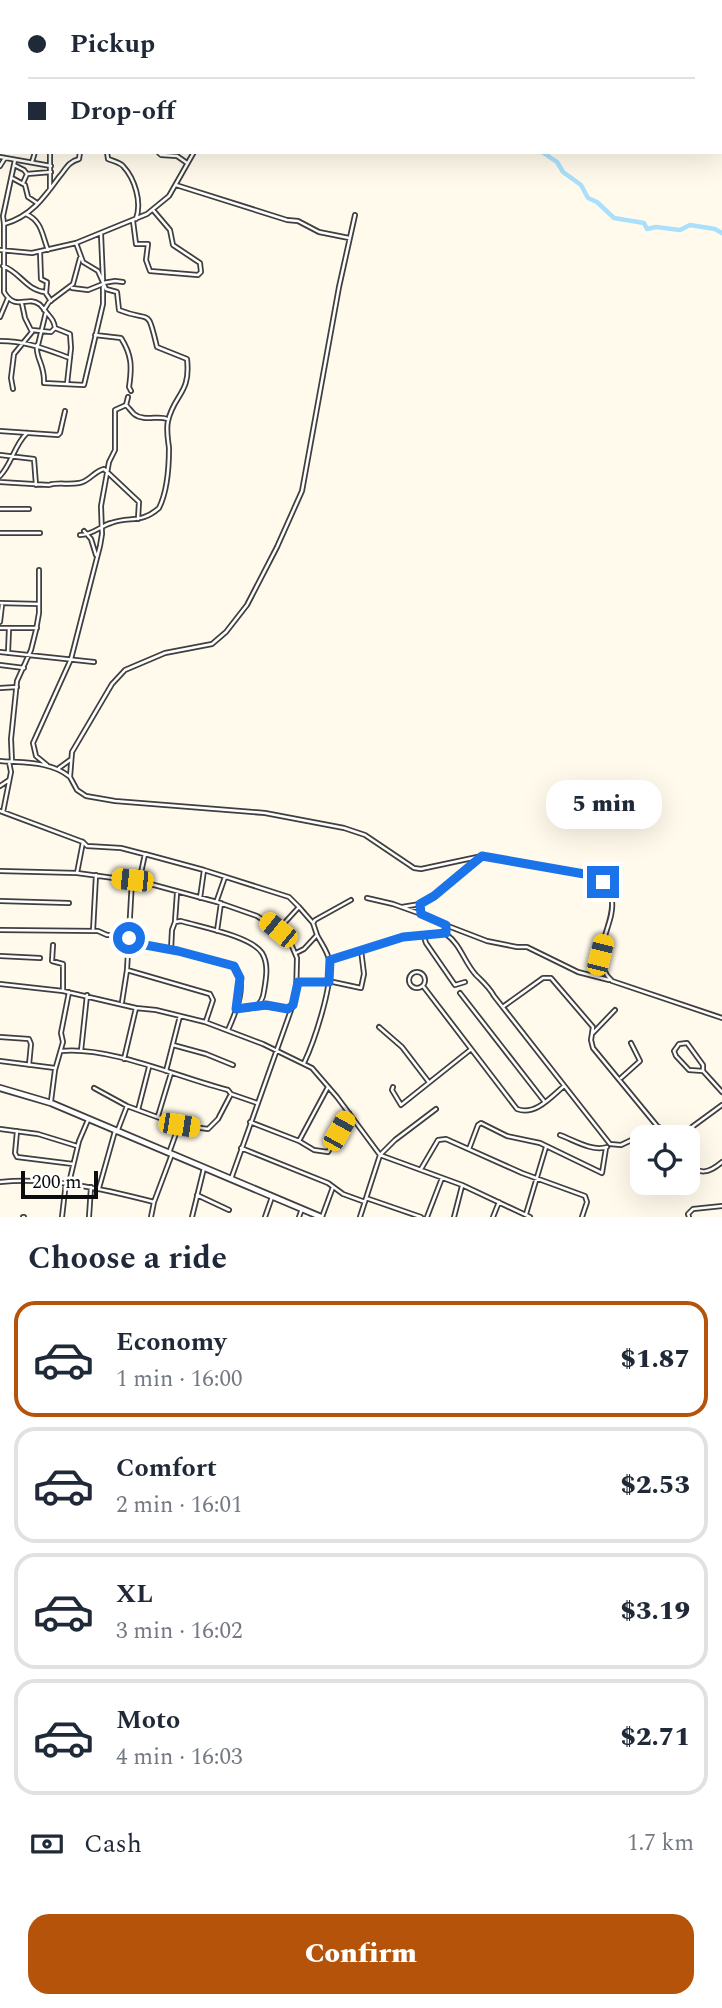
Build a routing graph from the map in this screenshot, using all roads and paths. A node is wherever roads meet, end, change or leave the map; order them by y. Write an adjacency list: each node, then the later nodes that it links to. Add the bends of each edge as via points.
1 (13, 154): 10 (street)
2 (34, 154): 11 (street)
3 (50, 154): 15 (street)
4 (80, 154): 21 (street)
5 (107, 154): 28 (street, via 108,159 124,167 138,192)
6 (160, 154): 12 (street)
7 (193, 154): 12 (street)
8 (0, 157): 9 (street)
9 (5, 158): 10 (street); 14 (street)
10 (13, 160): 11 (street); 13 (street)
11 (32, 163): 15 (street)
12 (187, 163): 20 (street)
13 (14, 165): 17 (street); 18 (street)
14 (0, 166)
15 (51, 166): 16 (street)
16 (51, 172): 17 (street); 21 (street)
17 (27, 174): 19 (street)
18 (12, 178): 19 (street); 23 (street)
19 (23, 183): 24 (street, via 28,197)
20 (176, 185): 25 (street); 31 (street)
21 (50, 189): 24 (street)
22 (1, 198): 23 (street)
23 (7, 199): 29 (street)
24 (40, 203): 26 (street)
25 (153, 211): 28 (street); 28 (street, via 170,230 173,245 200,263 198,275 150,271 148,244 136,244)
26 (26, 214): 29 (street); 33 (street, via 42,230)
27 (355, 215): 31 (street)
28 (134, 220): 30 (street)
29 (4, 224): 34 (street)
30 (102, 234): 32 (street); 39 (street)
31 (349, 238): 98 (street, via 302,491 278,547 239,617 218,640 165,653 125,670 78,739)
32 (76, 243): 33 (street); 36 (street)
33 (48, 250): 35 (street)
34 (1, 251): 35 (street); 37 (street)
35 (40, 252): 41 (street)
36 (80, 257): 39 (street, via 98,271); 40 (street)
37 (3, 266): 41 (street); 42 (street)
38 (122, 282): 39 (street)
39 (103, 284): 40 (street, via 88,290); 51 (street); 62 (street, via 117,292 119,310 141,314 150,321 159,349 187,359 185,389)
40 (70, 288): 44 (street)
41 (46, 293): 44 (street)
42 (2, 295): 43 (street)
43 (8, 298): 45 (street); 47 (street)
44 (51, 301): 46 (street)
45 (22, 304): 46 (street, via 35,302); 49 (street)
46 (45, 311): 48 (street); 50 (street)
47 (0, 317)
48 (55, 328): 50 (street); 55 (street, via 70,334)
49 (32, 330): 50 (street); 53 (street)
50 (41, 330): 54 (street)
51 (95, 335): 56 (street, via 84,385); 58 (street, via 121,338 131,357)
52 (0, 341): 53 (street)
53 (24, 341): 54 (street); 57 (street, via 14,354)
54 (38, 345): 55 (street); 56 (street, via 44,383)
55 (70, 358): 56 (street)
56 (67, 384)
57 (13, 389)
58 (131, 391)
59 (128, 397): 60 (street)
60 (126, 405): 62 (street, via 135,414 167,418); 67 (street, via 116,410 115,450)
61 (65, 411): 64 (street, via 60,435)
62 (167, 422): 73 (street, via 169,452 162,502)
63 (0, 431): 64 (street)
64 (27, 433): 66 (street)
65 (0, 455): 66 (street)
66 (11, 456): 68 (street); 70 (street, via 35,460)
67 (108, 470): 70 (street, via 99,469 81,483); 73 (street, via 140,503); 74 (street)
68 (0, 476)
69 (0, 482): 70 (street)
70 (36, 485)
71 (0, 509): 72 (street)
72 (29, 509)
73 (138, 519): 74 (street)
74 (102, 528): 78 (street); 80 (street)
75 (84, 531): 78 (street)
76 (0, 533): 77 (street)
77 (40, 533)
78 (88, 534): 79 (street); 80 (street)
79 (80, 536)
80 (96, 556): 91 (street)
81 (39, 570): 83 (street)
82 (1, 603): 83 (street); 84 (street)
83 (39, 604): 86 (street)
84 (0, 622)
85 (0, 628): 87 (street)
86 (37, 628): 87 (street); 90 (street)
87 (9, 629): 89 (street)
88 (0, 652): 89 (street)
89 (8, 653): 90 (street)
90 (29, 654): 91 (street); 94 (street)
91 (71, 659): 92 (street); 97 (street, via 35,736)
92 (94, 662)
93 (0, 665): 94 (street)
94 (23, 668): 95 (street)
95 (17, 687): 96 (street); 100 (street)
96 (0, 688)
97 (36, 756): 101 (street); 102 (street)
98 (70, 760): 103 (street); 104 (street)
99 (0, 761): 100 (street)
100 (10, 762): 101 (street); 105 (street)
101 (32, 763): 102 (street)
102 (47, 765): 103 (street)
103 (59, 768): 104 (street)
104 (69, 777): 110 (street, via 86,796 265,813 344,828 365,835 414,868)
105 (9, 780): 106 (street); 107 (street)
106 (0, 786)
107 (1, 811): 108 (street)
108 (83, 842): 109 (street); 113 (street)
109 (145, 854): 111 (street); 117 (street)
110 (482, 856): 125 (street); 149 (street, via 590,875 603,882 613,900 600,960)
111 (204, 870): 115 (street); 119 (street)
112 (0, 871): 113 (street)
113 (77, 873): 114 (street)
114 (96, 875): 116 (street); 135 (street)
115 (225, 877): 124 (street); 126 (street, via 289,897)
116 (132, 880): 117 (street); 129 (street)
117 (139, 881): 118 (street)
118 (177, 893): 119 (street); 130 (street)
119 (200, 898): 124 (street)
120 (367, 898): 127 (street)
121 (351, 900): 131 (street)
122 (0, 901): 123 (street)
123 (69, 902)
124 (219, 902): 134 (street, via 257,916); 136 (street)
125 (420, 904): 127 (street); 128 (street)
126 (299, 906): 131 (street); 134 (street)
127 (401, 907): 128 (street)
128 (421, 914): 132 (street)
129 (130, 919): 135 (street, via 118,934); 140 (street)
130 (175, 922): 136 (street); 142 (street)
131 (313, 923): 139 (street)
132 (446, 925): 137 (street); 149 (street, via 487,942 527,947 570,969)
133 (0, 930): 135 (street)
134 (278, 930): 144 (street)
135 (93, 931)
136 (217, 931): 161 (street, via 250,942 263,954 266,979 263,1000)
137 (446, 933): 138 (street); 162 (street)
138 (423, 934): 143 (street); 152 (street, via 453,983)
139 (317, 935): 144 (street); 147 (street)
140 (129, 942): 142 (street); 148 (street)
141 (53, 944): 155 (street, via 52,961 63,964)
142 (171, 950): 164 (street, via 234,966 240,978)
143 (361, 950): 147 (street); 151 (street, via 361,988)
144 (296, 953): 150 (street)
145 (0, 956): 146 (street)
146 (40, 958)
147 (330, 960): 151 (street)
148 (127, 970): 159 (street); 168 (street, via 210,994 213,1000)
149 (612, 981): 167 (street)
150 (298, 982): 151 (street); 160 (street)
151 (329, 982): 181 (street)
152 (466, 982)
153 (0, 984): 155 (street)
154 (423, 986): 154 (street, via 424,974 412,974 411,985); 175 (street)
155 (63, 991): 156 (street)
156 (69, 992): 158 (street); 176 (street)
157 (460, 993): 198 (street)
158 (87, 995): 159 (street); 177 (street)
159 (122, 1003): 163 (street)
160 (293, 1005): 161 (street, via 288,1009); 178 (street)
161 (257, 1006): 164 (street)
162 (503, 1007): 171 (street, via 543,978 551,978 593,1027); 191 (street)
163 (136, 1008): 166 (street); 179 (street)
164 (236, 1009): 170 (street)
165 (615, 1010): 171 (street)
166 (180, 1016): 168 (street); 174 (street)
167 (722, 1018)
168 (205, 1022): 170 (street)
169 (379, 1027): 190 (street, via 402,1047)
170 (228, 1030): 178 (street)
171 (593, 1033): 189 (street, via 593,1048)
172 (0, 1037): 182 (street, via 29,1039)
173 (631, 1043): 189 (street, via 640,1061)
174 (173, 1045): 183 (street); 186 (street)
175 (471, 1049): 190 (street); 198 (street, via 517,1109 528,1112)
176 (61, 1051): 177 (street); 185 (street)
177 (81, 1051): 179 (street)
178 (275, 1052): 181 (street); 200 (street)
179 (124, 1060): 184 (street)
180 (0, 1061): 182 (street)
181 (304, 1063): 193 (street)
182 (29, 1065): 185 (street)
183 (233, 1065)
184 (149, 1066): 186 (street); 204 (street)
185 (55, 1068): 199 (street)
186 (166, 1071): 188 (street)
187 (703, 1071): 187 (street, via 689,1070 676,1056 679,1044 687,1043); 196 (street)
188 (171, 1073): 197 (street); 206 (street)
189 (620, 1079): 210 (street)
190 (429, 1082): 194 (street, via 401,1105)
191 (564, 1086): 198 (street); 218 (street)
192 (0, 1087): 199 (street)
193 (328, 1087): 205 (street); 217 (street)
194 (393, 1087)
195 (94, 1088): 202 (street)
196 (722, 1092)
197 (231, 1094): 200 (street); 209 (street, via 208,1129)
198 (545, 1102)
199 (51, 1103): 207 (street)
200 (257, 1103): 208 (street)
201 (722, 1105): 211 (street)
202 (127, 1106): 204 (street); 214 (street)
203 (436, 1109): 225 (street)
204 (138, 1110): 206 (street)
205 (349, 1113): 217 (street, via 328,1152); 225 (street)
206 (157, 1117): 209 (street)
207 (88, 1119): 214 (street); 219 (street)
208 (250, 1122): 217 (street); 221 (street)
209 (179, 1125): 224 (street)
210 (657, 1125)
211 (695, 1125)
212 (0, 1129): 213 (street)
213 (17, 1131): 219 (street); 227 (street, via 17,1157)
214 (116, 1131): 224 (street); 239 (street)
215 (560, 1135): 222 (street)
216 (630, 1141): 218 (street)
217 (299, 1142)
218 (610, 1144): 222 (street)
219 (78, 1146): 227 (street)
220 (547, 1147): 222 (street, via 603,1173); 223 (street, via 481,1123); 233 (street)
221 (241, 1148): 232 (street); 238 (street)
222 (606, 1148)
223 (469, 1149): 229 (street, via 438,1140); 233 (street)
224 (171, 1154): 228 (street); 243 (street)
225 (380, 1155): 229 (street); 242 (street)
226 (722, 1162): 230 (street)
227 (73, 1164): 235 (street)
228 (204, 1168): 232 (street); 240 (street)
229 (421, 1169): 231 (street)
230 (700, 1171)
231 (442, 1178): 236 (street); 259 (street)
232 (231, 1179): 241 (street)
233 (538, 1179): 249 (street); 262 (street, via 585,1196)
234 (0, 1182): 235 (street)
235 (67, 1182): 237 (street); 250 (street)
236 (462, 1185): 244 (street); 260 (street)
237 (92, 1187): 239 (street); 251 (street)
238 (333, 1187): 242 (street); 256 (street)
239 (99, 1188): 243 (street)
240 (197, 1195): 247 (street); 253 (street)
241 (272, 1197): 246 (street); 254 (street)
242 (365, 1200): 257 (street); 258 (street)
243 (154, 1202): 252 (street)
244 (499, 1202): 248 (street); 261 (street)
245 (722, 1206): 263 (street, via 693,1209)
246 (302, 1209): 255 (street); 256 (street)
247 (229, 1210)
248 (520, 1215): 249 (street)
249 (528, 1216)
250 (62, 1217)
251 (89, 1217)
252 (151, 1217)
253 (192, 1217)
254 (265, 1217)
255 (299, 1217)
256 (322, 1217)
257 (360, 1217)
258 (421, 1217)
259 (427, 1217)
260 (454, 1217)
261 (494, 1217)
262 (582, 1217)
263 (688, 1217)

